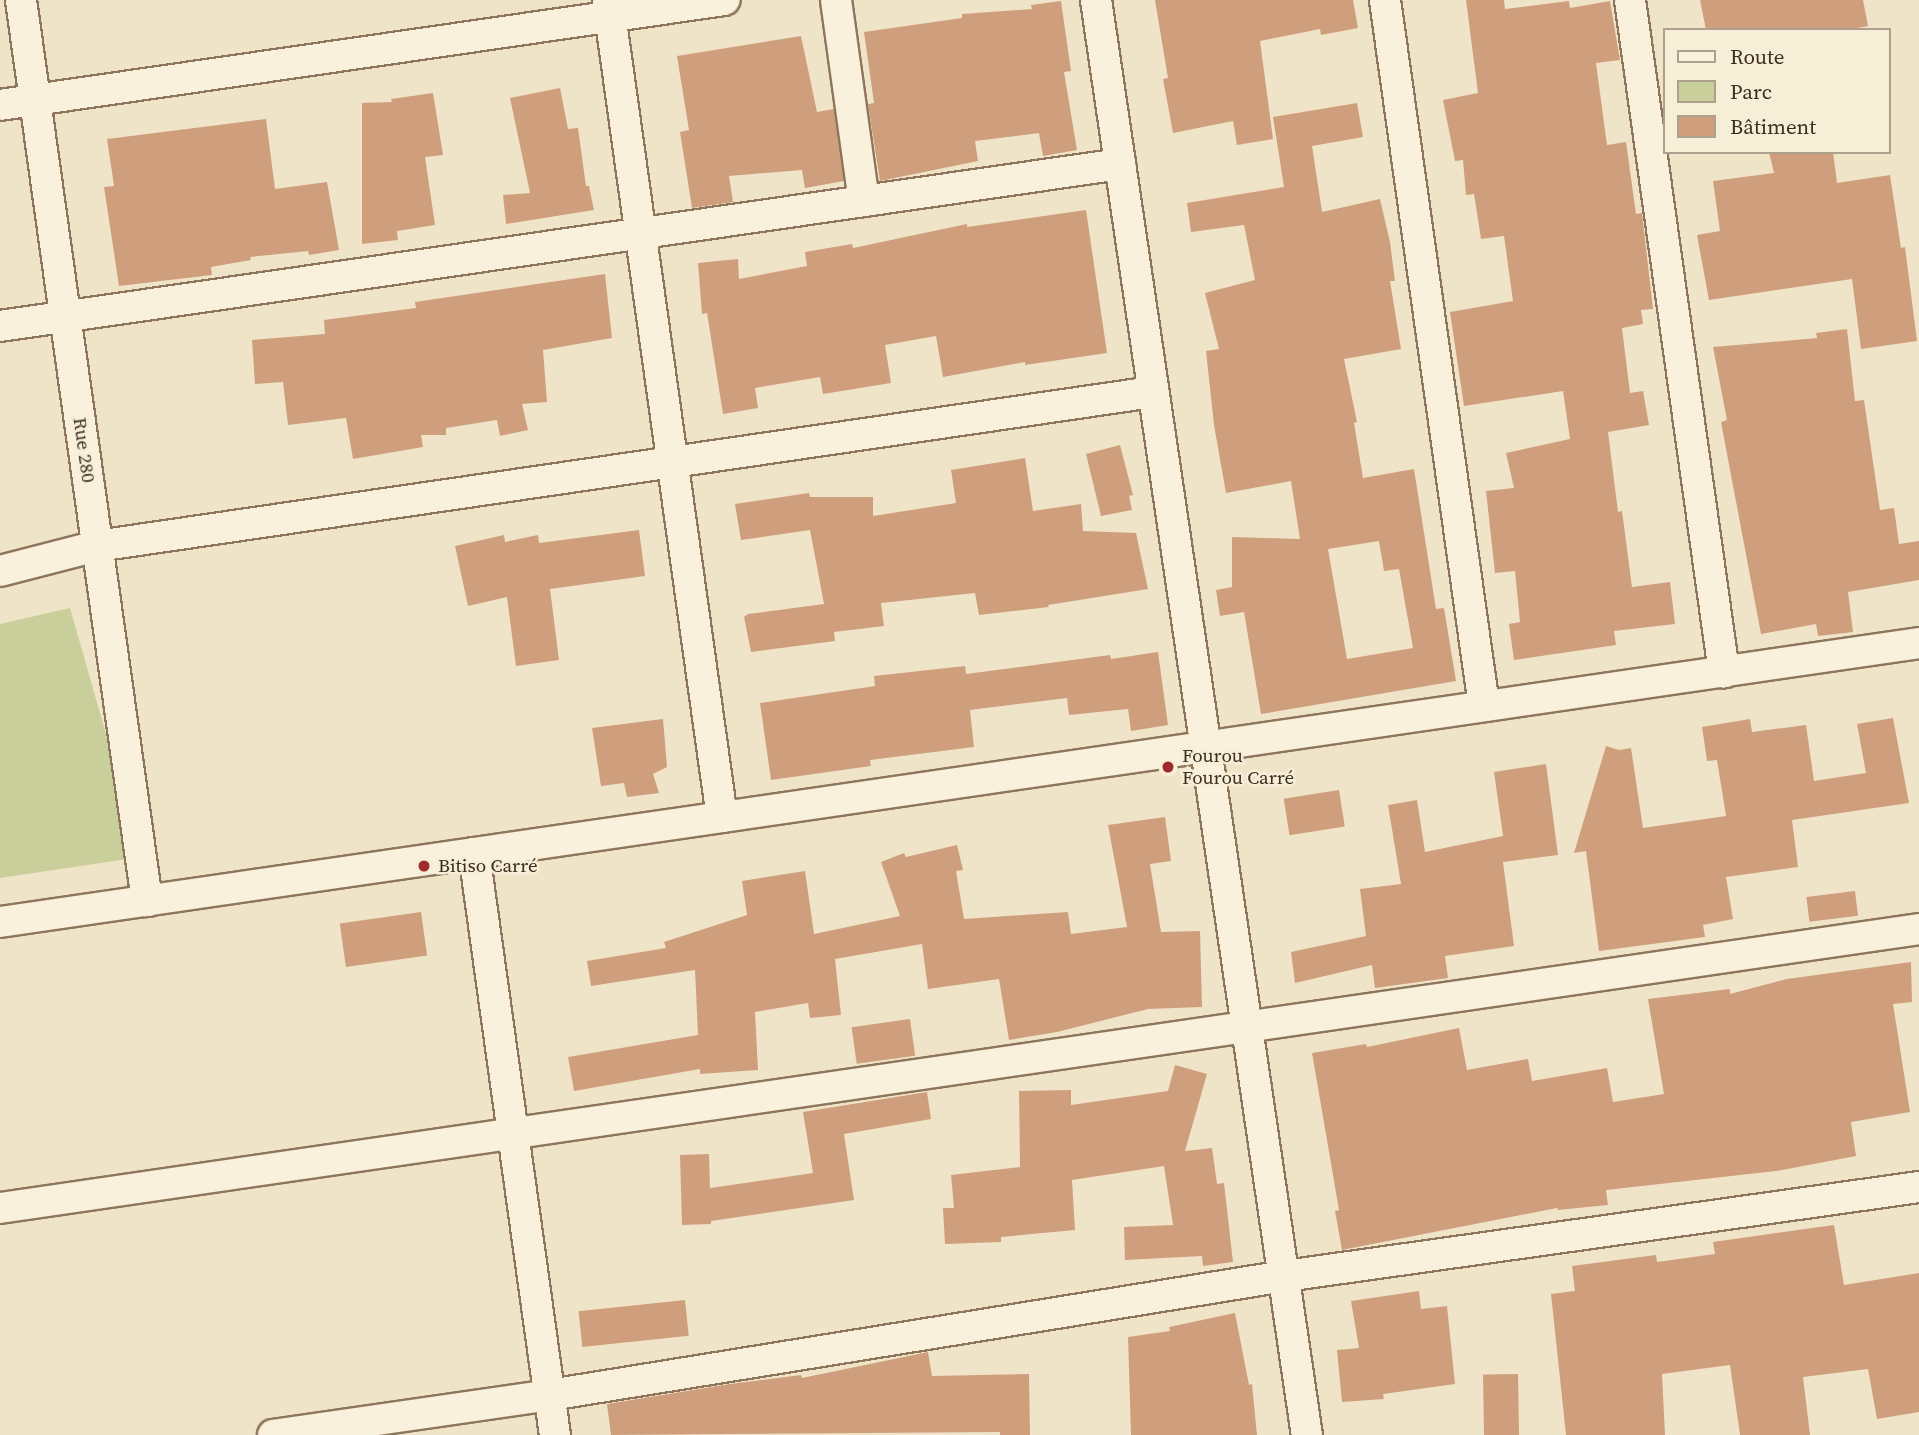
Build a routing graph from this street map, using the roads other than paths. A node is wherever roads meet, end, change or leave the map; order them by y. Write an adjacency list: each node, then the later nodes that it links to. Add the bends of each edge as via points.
1 (21, 0): 8 (street, Rue 280)
2 (724, 0): 7 (street)
3 (836, 0): 11 (street)
4 (1096, 0): 10 (street)
5 (1385, 0): 21 (street)
6 (1630, 0): 20 (street)
7 (609, 8): 8 (street); 12 (street)
8 (35, 100): 9 (street); 13 (street, Rue 280)
9 (0, 105)
10 (1120, 164): 11 (street); 15 (street)
11 (864, 201): 12 (street)
12 (641, 233): 13 (street); 16 (street)
13 (65, 317): 14 (street); 17 (street, Rue 280)
14 (0, 327)
15 (1153, 392): 16 (street); 22 (street)
16 (673, 463): 17 (street); 23 (street)
17 (97, 546): 18 (street); 25 (street, Rue 280)
18 (0, 571)
19 (1919, 643): 20 (street)
20 (1724, 672): 21 (street)
21 (1484, 706): 22 (street)
22 (1206, 747): 23 (street); 28 (street)
23 (722, 817): 24 (street)
24 (474, 853): 25 (street); 29 (street)
25 (147, 901): 26 (street)
26 (0, 922)
27 (1919, 929): 28 (street)
28 (1247, 1026): 29 (street); 32 (street)
29 (513, 1133): 31 (street); 33 (street)
30 (1919, 1188): 32 (street)
31 (0, 1208)
32 (1285, 1276): 33 (street); 36 (street)
33 (550, 1395): 34 (street); 35 (street)
34 (273, 1435)
35 (555, 1435)
36 (1307, 1435)

